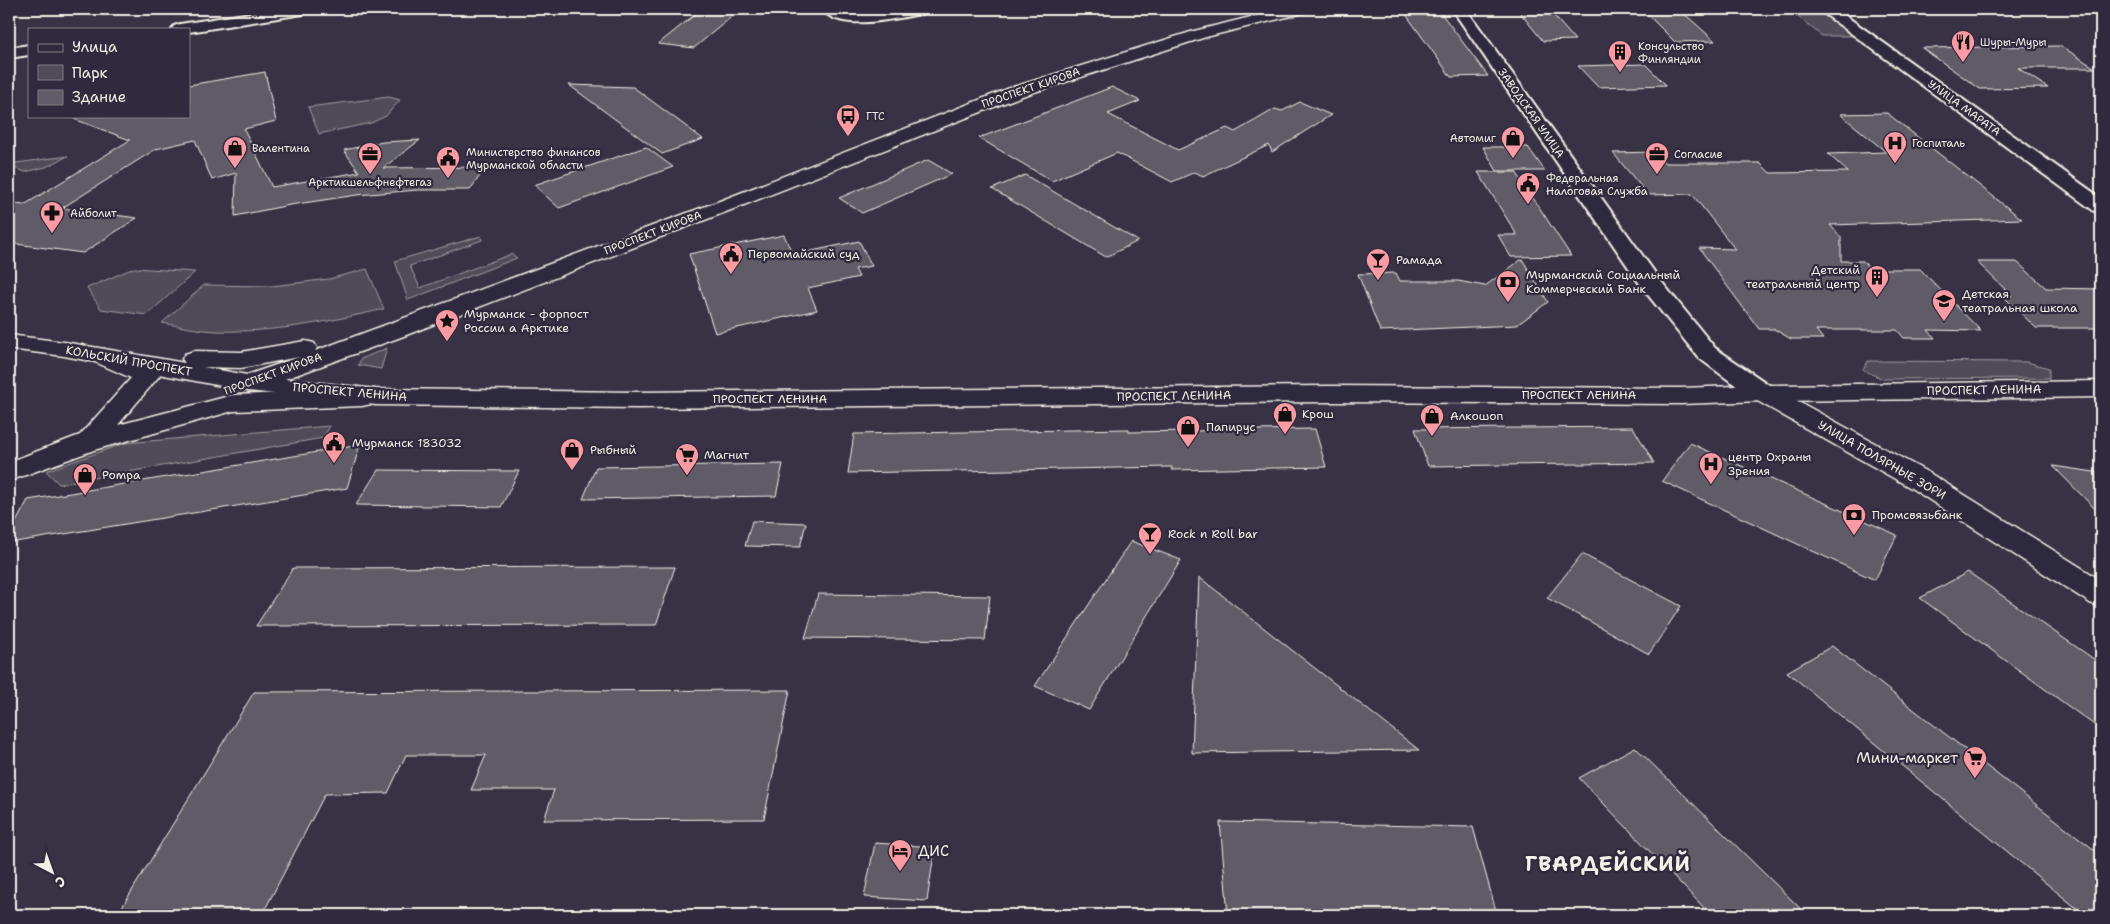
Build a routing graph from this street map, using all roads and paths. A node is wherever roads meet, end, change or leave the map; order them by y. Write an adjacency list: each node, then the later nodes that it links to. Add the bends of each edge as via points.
1 (303, 9): 7 (street)
2 (830, 9): 3 (street, via 845,16 862,17)
3 (922, 9)
4 (1301, 9): 11 (main road, ПРОСПЕКТ КИРОВА, via 1200,34 1016,92)
5 (1459, 9): 16 (street, ЗАВОДСКАЯ УЛИЦА, via 1652,285 1707,353)
6 (1827, 9): 10 (street, УЛИЦА МАРАТА)
7 (186, 28)
8 (28, 50): 9 (street)
9 (9, 53)
10 (2101, 207)
11 (392, 332): 13 (main road, via 241,360); 14 (main road, ПРОСПЕКТ КИРОВА)
12 (9, 342): 13 (main road, КОЛЬСКИЙ ПРОСПЕКТ)
13 (104, 356): 14 (main road, КОЛЬСКИЙ ПРОСПЕКТ); 18 (main road, via 147,375)
14 (248, 383): 17 (main road, ПРОСПЕКТ ЛЕНИНА); 18 (main road, ПРОСПЕКТ КИРОВА)
15 (2101, 389): 16 (main road, ПРОСПЕКТ ЛЕНИНА)
16 (1763, 392): 17 (main road, ПРОСПЕКТ ЛЕНИНА, via 1681,396 1330,394 637,400); 20 (main road, УЛИЦА ПОЛЯРНЫЕ ЗОРИ, via 1921,481)
17 (376, 397): 18 (main road, via 233,403)
18 (89, 442): 19 (main road, ПРОСПЕКТ КИРОВА)
19 (9, 472)
20 (2101, 595)

